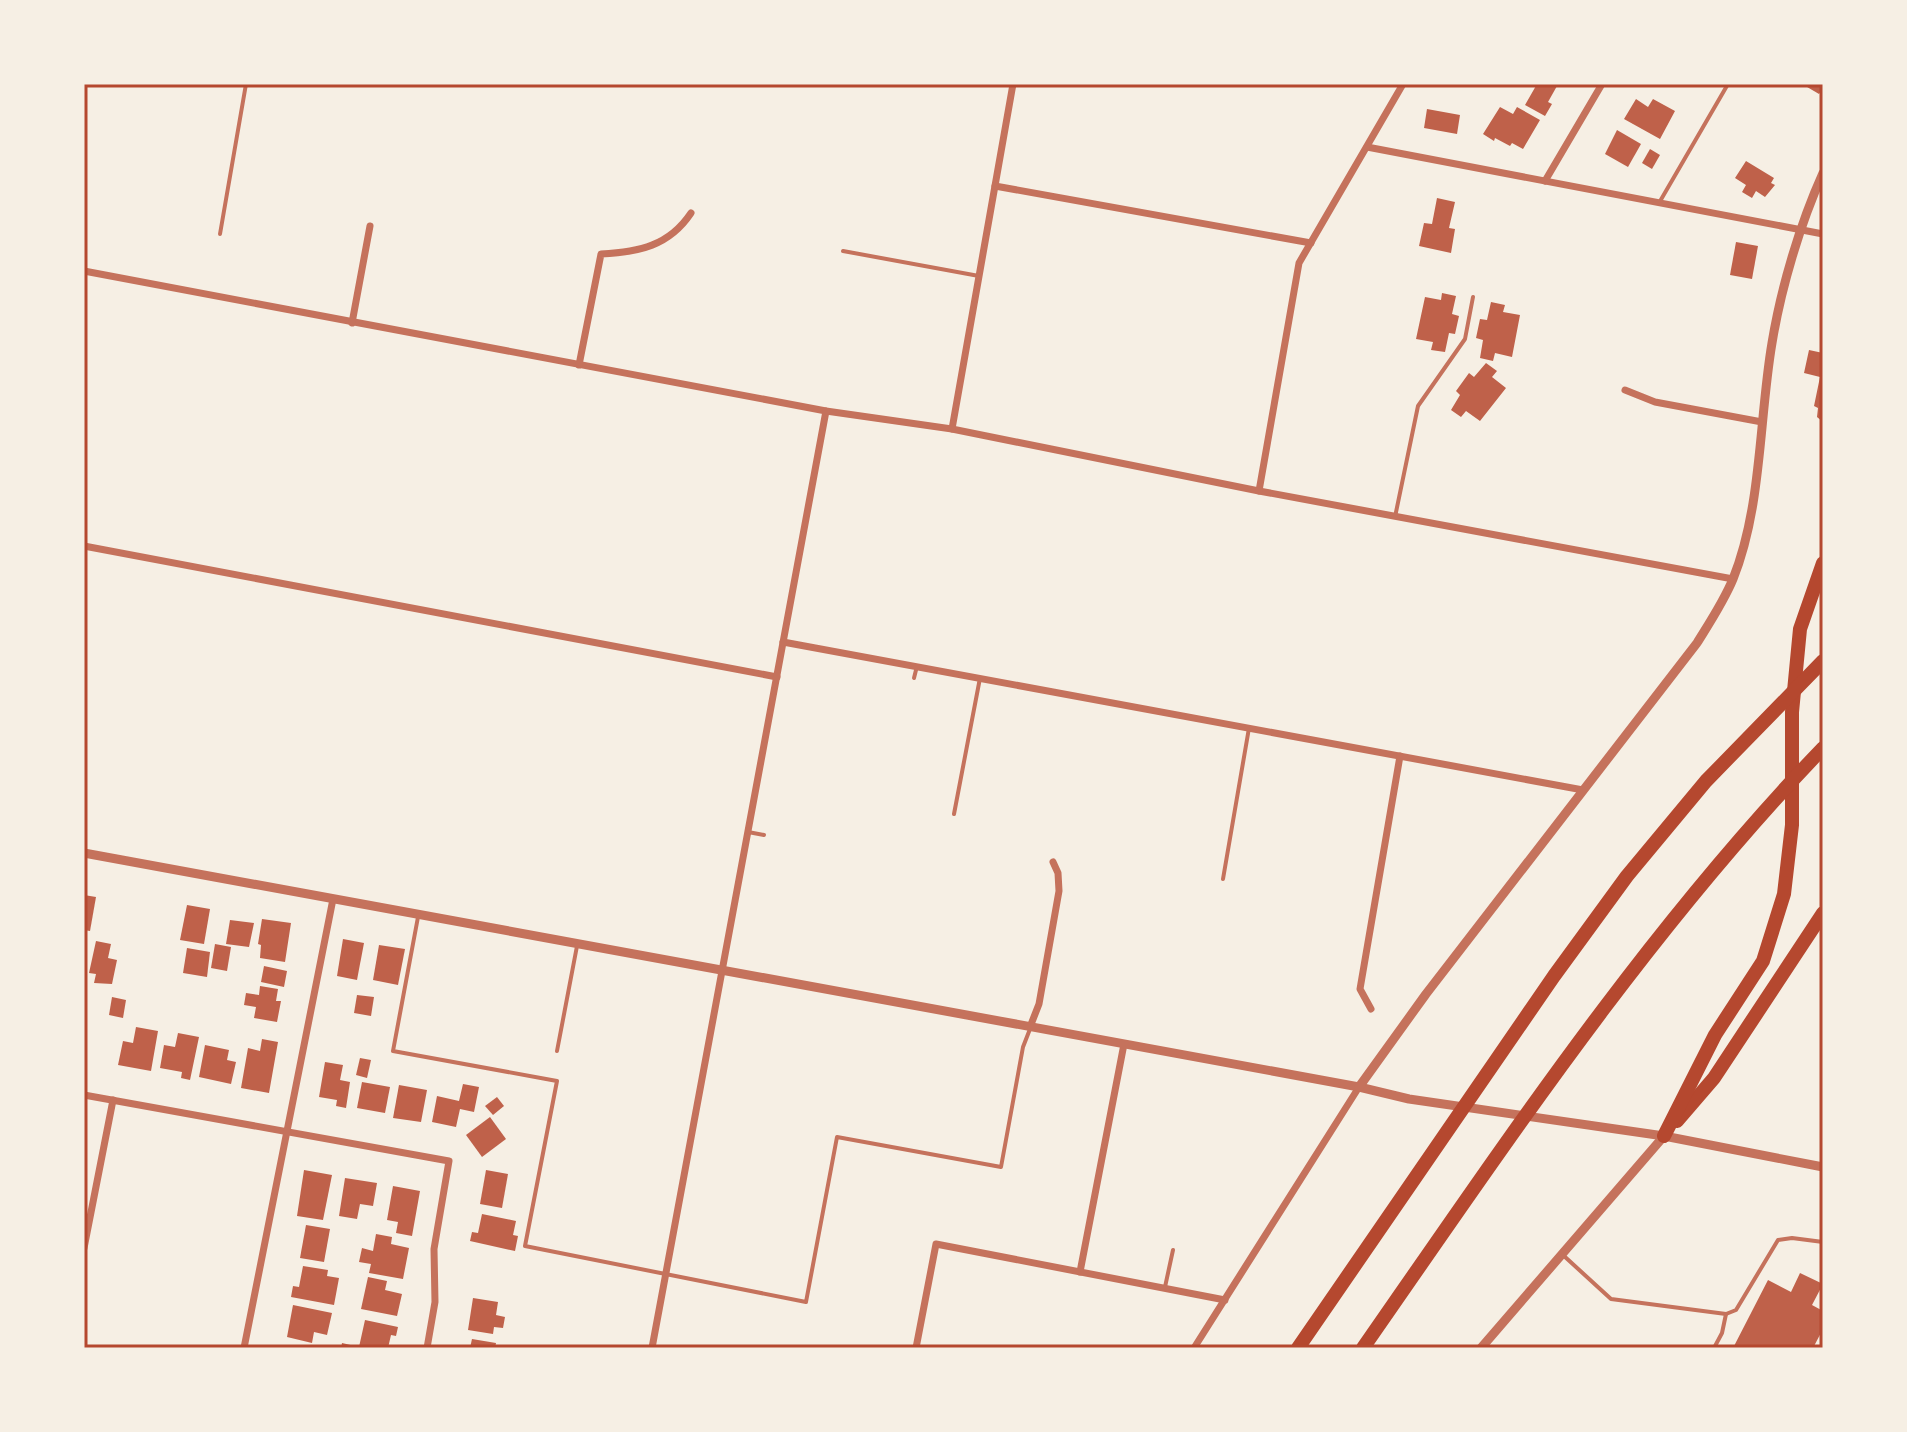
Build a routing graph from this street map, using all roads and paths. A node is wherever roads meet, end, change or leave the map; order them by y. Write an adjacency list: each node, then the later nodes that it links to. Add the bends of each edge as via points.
1 (246, 84): 14 (lane)
2 (1013, 84): 9 (street)
3 (1403, 84): 6 (street)
4 (1602, 84): 8 (street)
5 (1728, 84): 10 (lane)
6 (1367, 147): 8 (street); 16 (street)
7 (1823, 173): 13 (street)
8 (1545, 181): 10 (street)
9 (995, 186): 16 (street); 19 (street)
10 (1659, 203): 13 (street)
11 (691, 213): 22 (street, via 653,246 601,254)
12 (370, 226): 21 (street)
13 (1800, 230): 15 (street); 25 (street, via 1772,342)
14 (220, 234)
15 (1823, 234)
16 (1311, 243): 27 (street, via 1299,263)
17 (843, 251): 19 (lane)
18 (84, 271): 21 (street)
19 (979, 276): 26 (street)
20 (1473, 297): 28 (lane, via 1465,339 1418,406)
21 (352, 323): 22 (street)
22 (579, 365): 24 (street)
23 (1625, 390): 25 (street, via 1655,402)
24 (826, 411): 26 (street); 32 (street)
25 (1762, 422): 31 (street, via 1750,518)
26 (952, 429): 27 (street)
27 (1259, 491): 28 (street)
28 (1395, 517): 31 (street)
29 (84, 546): 35 (street)
30 (1821, 566): 61 (highway, via 1800,629 1784,894 1763,961 1715,1035)
31 (1733, 579): 41 (street, via 1697,643)
32 (783, 642): 34 (street); 35 (street)
33 (1823, 661): 77 (highway, via 1706,781 1627,876)
34 (917, 666): 36 (lane); 37 (street)
35 (777, 677): 43 (street)
36 (914, 678)
37 (980, 678): 38 (street); 42 (lane)
38 (1249, 728): 40 (street); 47 (lane)
39 (1823, 748): 78 (highway, via 1773,800 1621,985)
40 (1400, 756): 41 (street); 53 (street, via 1360,989)
41 (1583, 790): 57 (street)
42 (954, 814)
43 (748, 832): 44 (lane); 52 (street)
44 (764, 835)
45 (84, 853): 48 (street)
46 (1053, 862): 54 (street, via 1059,891 1039,1004)
47 (1223, 879)
48 (333, 899): 50 (street); 60 (street)
49 (1823, 913): 61 (highway, via 1714,1078)
50 (419, 915): 51 (street); 68 (lane, via 393,1051 557,1081 525,1246)
51 (577, 944): 52 (street); 56 (lane)
52 (722, 971): 54 (street); 68 (street)
53 (1371, 1009)
54 (1030, 1027): 55 (street); 68 (lane, via 1001,1167 837,1137 806,1302)
55 (1124, 1044): 57 (street); 67 (street)
56 (557, 1051)
57 (1359, 1087): 61 (street); 70 (street)
58 (84, 1095): 59 (street)
59 (113, 1100): 60 (street); 64 (street)
60 (288, 1132): 72 (street); 73 (street, via 449,1161 434,1249 435,1302)
61 (1664, 1136): 62 (street); 66 (street)
62 (1823, 1167)
63 (1823, 1242): 71 (lane, via 1778,1240 1736,1310)
64 (84, 1248)
65 (1173, 1250): 69 (lane)
66 (1562, 1254): 71 (lane, via 1611,1299); 79 (street)
67 (1080, 1272): 69 (street); 75 (street, via 936,1244)
68 (666, 1274): 74 (street)
69 (1164, 1288): 70 (street)
70 (1225, 1300): 76 (street)
71 (1726, 1314): 80 (lane)
72 (244, 1348)
73 (427, 1348)
74 (652, 1348)
75 (916, 1348)
76 (1194, 1348)
77 (1298, 1348)
78 (1363, 1348)
79 (1481, 1348)
80 (1714, 1348)

